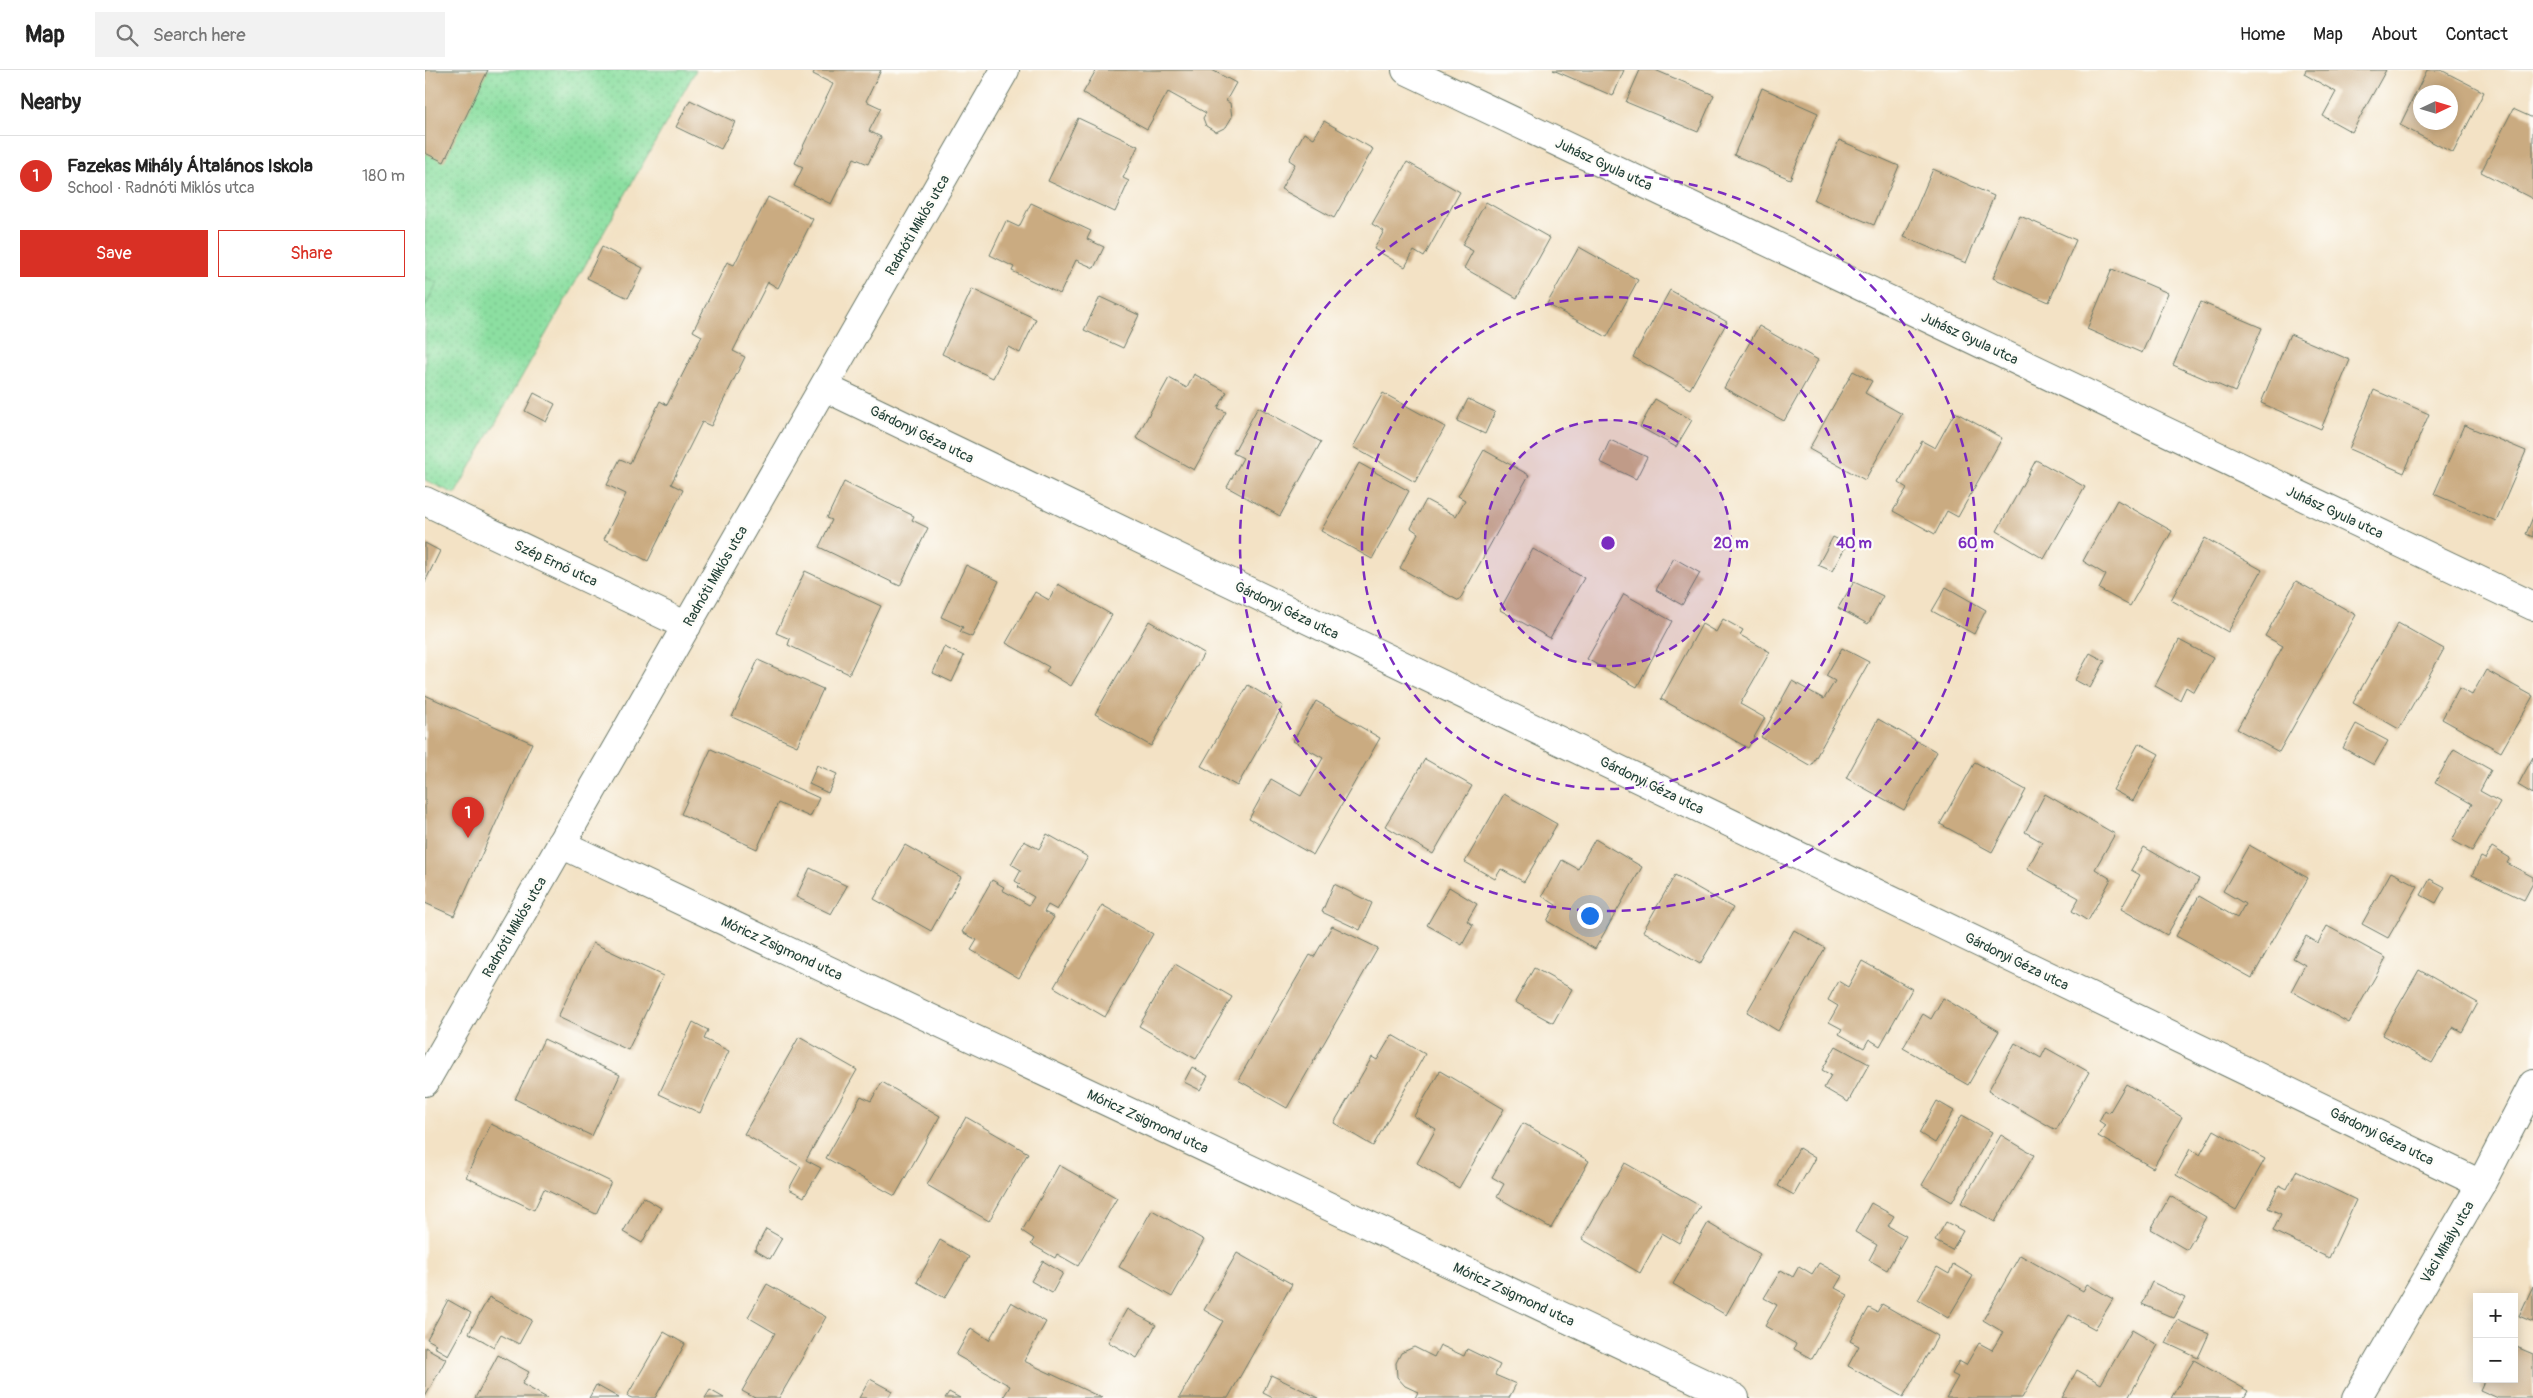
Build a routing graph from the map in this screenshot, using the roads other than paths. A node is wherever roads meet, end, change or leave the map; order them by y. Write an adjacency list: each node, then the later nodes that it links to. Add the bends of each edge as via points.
1 (1005, 70): 3 (street, Radnóti Miklós utca)
2 (1406, 70): 5 (street, Juhász Gyula utca)
3 (824, 387): 6 (street, Radnóti Miklós utca); 10 (street, Gárdonyi Géza utca)
4 (425, 501): 6 (street, Szép Ernő utca)
5 (2533, 606)
6 (687, 626): 7 (street, Radnóti Miklós utca)
7 (561, 844): 8 (street, Radnóti Miklós utca); 11 (street, Móricz Zsigmond utca)
8 (425, 1082)
9 (2533, 1084): 10 (street, Váci Mihály utca)
10 (2481, 1184): 12 (street, Váci Mihály utca)
11 (1735, 1398)
12 (2357, 1398)

